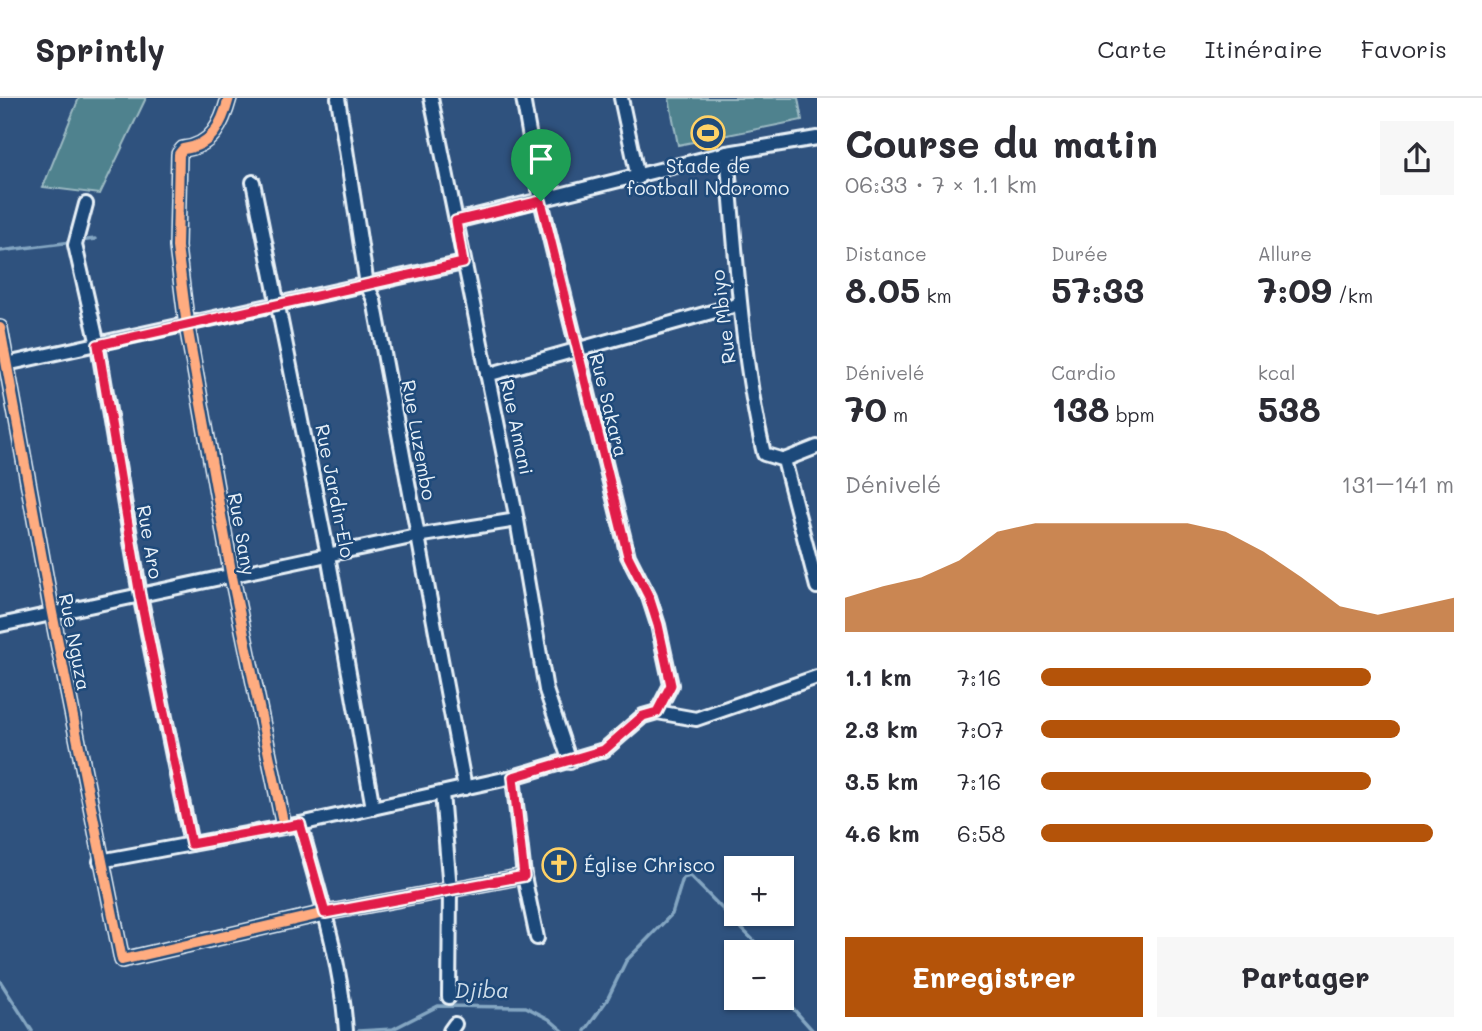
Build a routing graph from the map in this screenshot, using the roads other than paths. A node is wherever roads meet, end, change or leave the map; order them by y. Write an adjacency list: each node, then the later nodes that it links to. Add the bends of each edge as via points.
1 (338, 98): 14 (street, Rue Luzembo)
2 (431, 98): 12 (street, Rue Amani)
3 (523, 98): 10 (street, Rue Sakara)
4 (621, 98): 8 (street)
5 (229, 99): 17 (street, Rue Sany, via 215,134 179,154 177,247)
6 (817, 138): 7 (street)
7 (727, 153): 8 (street); 15 (street, Rue Mbiyo)
8 (638, 178): 10 (street)
9 (253, 182): 16 (street, Rue Jardin-Elo)
10 (541, 201): 12 (street); 20 (street, Rue Sakara)
11 (86, 204): 19 (street, Rue Aro, via 76,239)
12 (456, 221): 13 (street, Rue Amani)
13 (463, 263): 14 (street); 22 (street, Rue Amani)
14 (367, 285): 16 (street); 26 (street, Rue Luzembo, via 374,300)
15 (740, 304): 20 (street); 24 (street, Rue Mbiyo, via 764,454)
16 (278, 306): 17 (street); 27 (street, Rue Jardin-Elo)
17 (187, 326): 19 (street); 28 (street, Rue Sany)
18 (0, 328): 21 (street, Rue Nguza)
19 (98, 345): 21 (street); 30 (street, Rue Aro)
20 (576, 352): 22 (street); 34 (street, Rue Sakara, via 628,556 658,625 671,685)
21 (4, 365): 31 (street, Rue Nguza)
22 (487, 375): 25 (street, Rue Amani)
23 (817, 447): 24 (street)
24 (785, 460): 29 (street)
25 (517, 520): 26 (street); 35 (street, Rue Amani, via 546,690)
26 (416, 536): 27 (street); 37 (street, Rue Luzembo)
27 (328, 555): 28 (street); 39 (street, Rue Jardin-Elo)
28 (232, 577): 30 (street); 41 (street, Rue Sany)
29 (817, 587)
30 (140, 596): 31 (street); 42 (street, Rue Aro)
31 (52, 613): 32 (street); 43 (street, Rue Nguza)
32 (0, 625)
33 (817, 677): 34 (street, via 696,719)
34 (657, 712): 35 (street, via 643,716 604,750)
35 (570, 762): 36 (street)
36 (513, 777): 37 (street); 44 (street)
37 (465, 788): 38 (street)
38 (442, 793): 39 (street); 45 (street)
39 (373, 808): 40 (street)
40 (300, 824): 41 (street); 46 (street)
41 (284, 827): 42 (street)
42 (191, 844): 43 (street)
43 (100, 861): 46 (street, Rue Nguza, via 122,960)
44 (524, 876): 45 (street); 47 (street)
45 (450, 890): 46 (street); 48 (street)
46 (325, 913): 49 (street)
47 (537, 938)
48 (449, 997)
49 (346, 1030)

